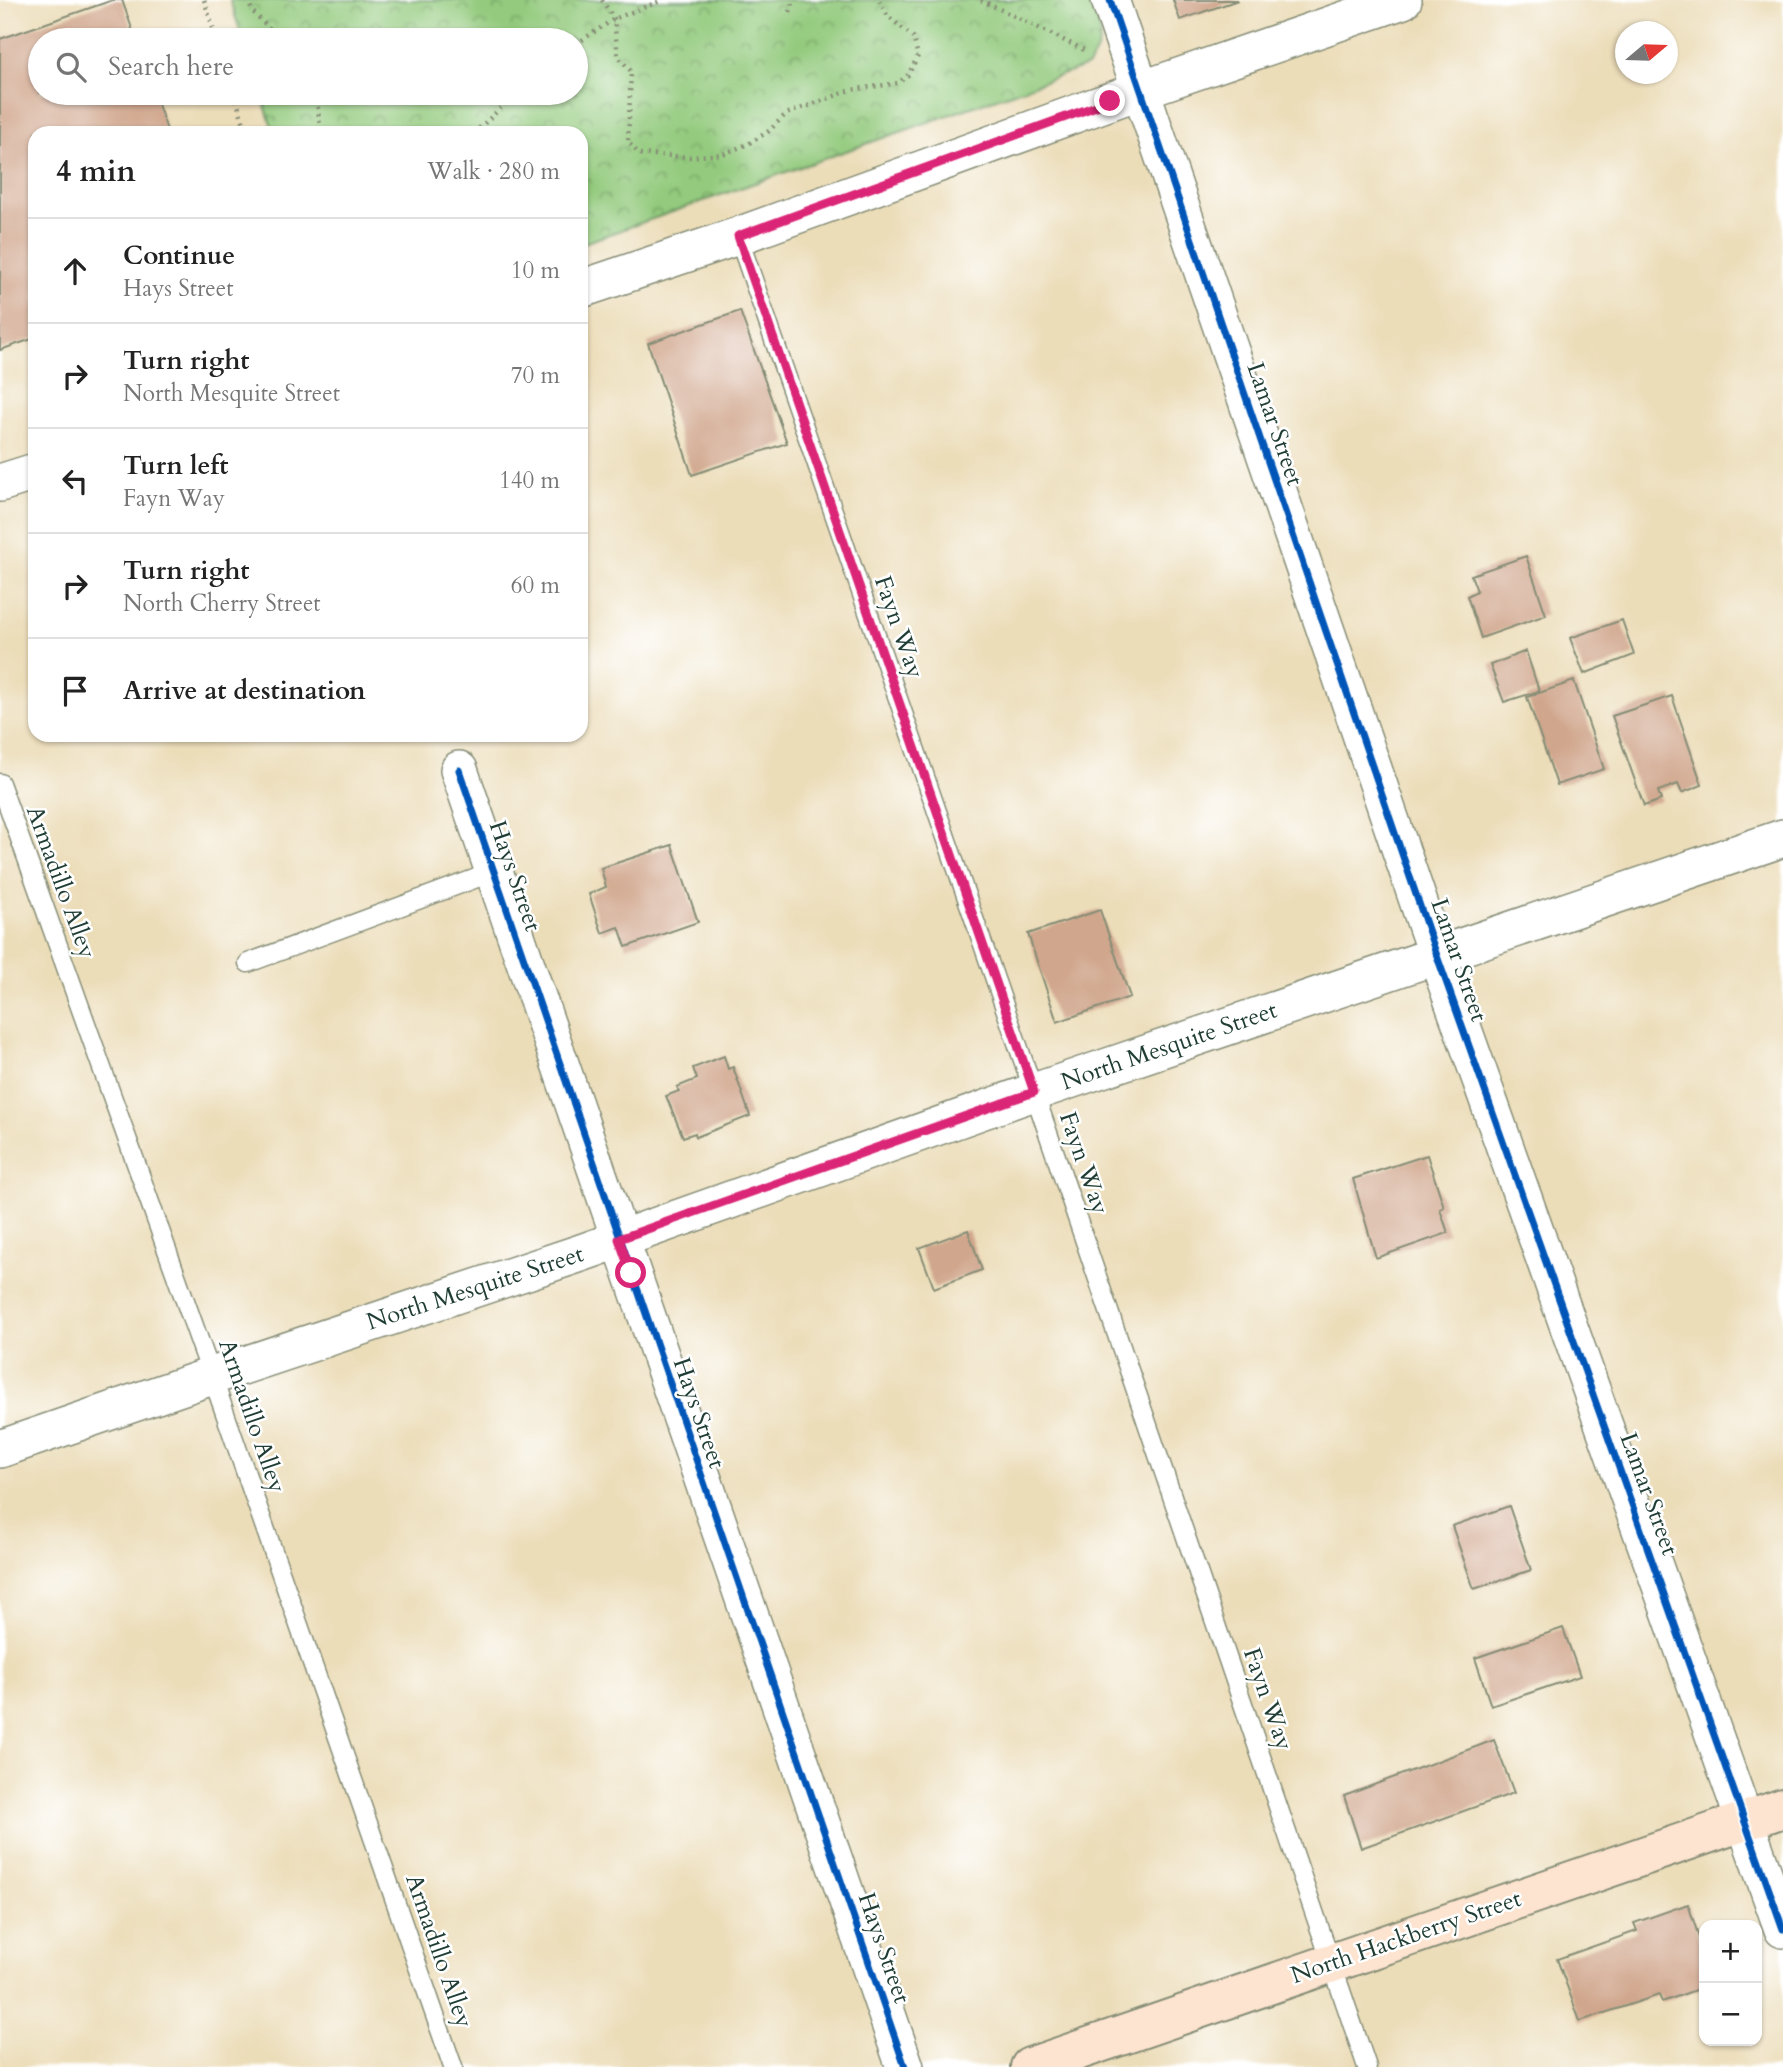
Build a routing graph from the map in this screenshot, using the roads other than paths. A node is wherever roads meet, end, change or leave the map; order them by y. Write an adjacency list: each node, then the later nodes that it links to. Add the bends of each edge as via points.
1 (1110, 0): 3 (street, Lamar Street)
2 (1403, 0): 3 (street)
3 (1141, 90): 4 (street); 12 (street, Lamar Street)
4 (738, 236): 5 (street); 14 (lane, Fayn Way)
5 (588, 287)
6 (28, 474): 7 (street)
7 (0, 483)
8 (458, 770): 11 (street, Hays Street)
9 (0, 783): 16 (lane, Armadillo Alley)
10 (1783, 838): 12 (street, North Mesquite Street)
11 (493, 872): 13 (lane); 15 (street, Hays Street)
12 (1437, 956): 14 (street, North Mesquite Street); 19 (street, Lamar Street)
13 (248, 963)
14 (1034, 1092): 15 (street, North Mesquite Street); 21 (lane, Fayn Way)
15 (619, 1239): 16 (street, North Mesquite Street); 23 (street, Hays Street)
16 (212, 1376): 17 (street, North Mesquite Street); 22 (lane, Armadillo Alley)
17 (0, 1449)
18 (1783, 1808): 19 (main road, North Hackberry Street)
19 (1745, 1821): 20 (street, Lamar Street); 21 (main road, North Hackberry Street)
20 (1783, 1929)
21 (1332, 1963): 24 (main road, North Hackberry Street); 25 (lane, Fayn Way)
22 (453, 2067)
23 (905, 2067)
24 (1030, 2067)
25 (1367, 2067)

